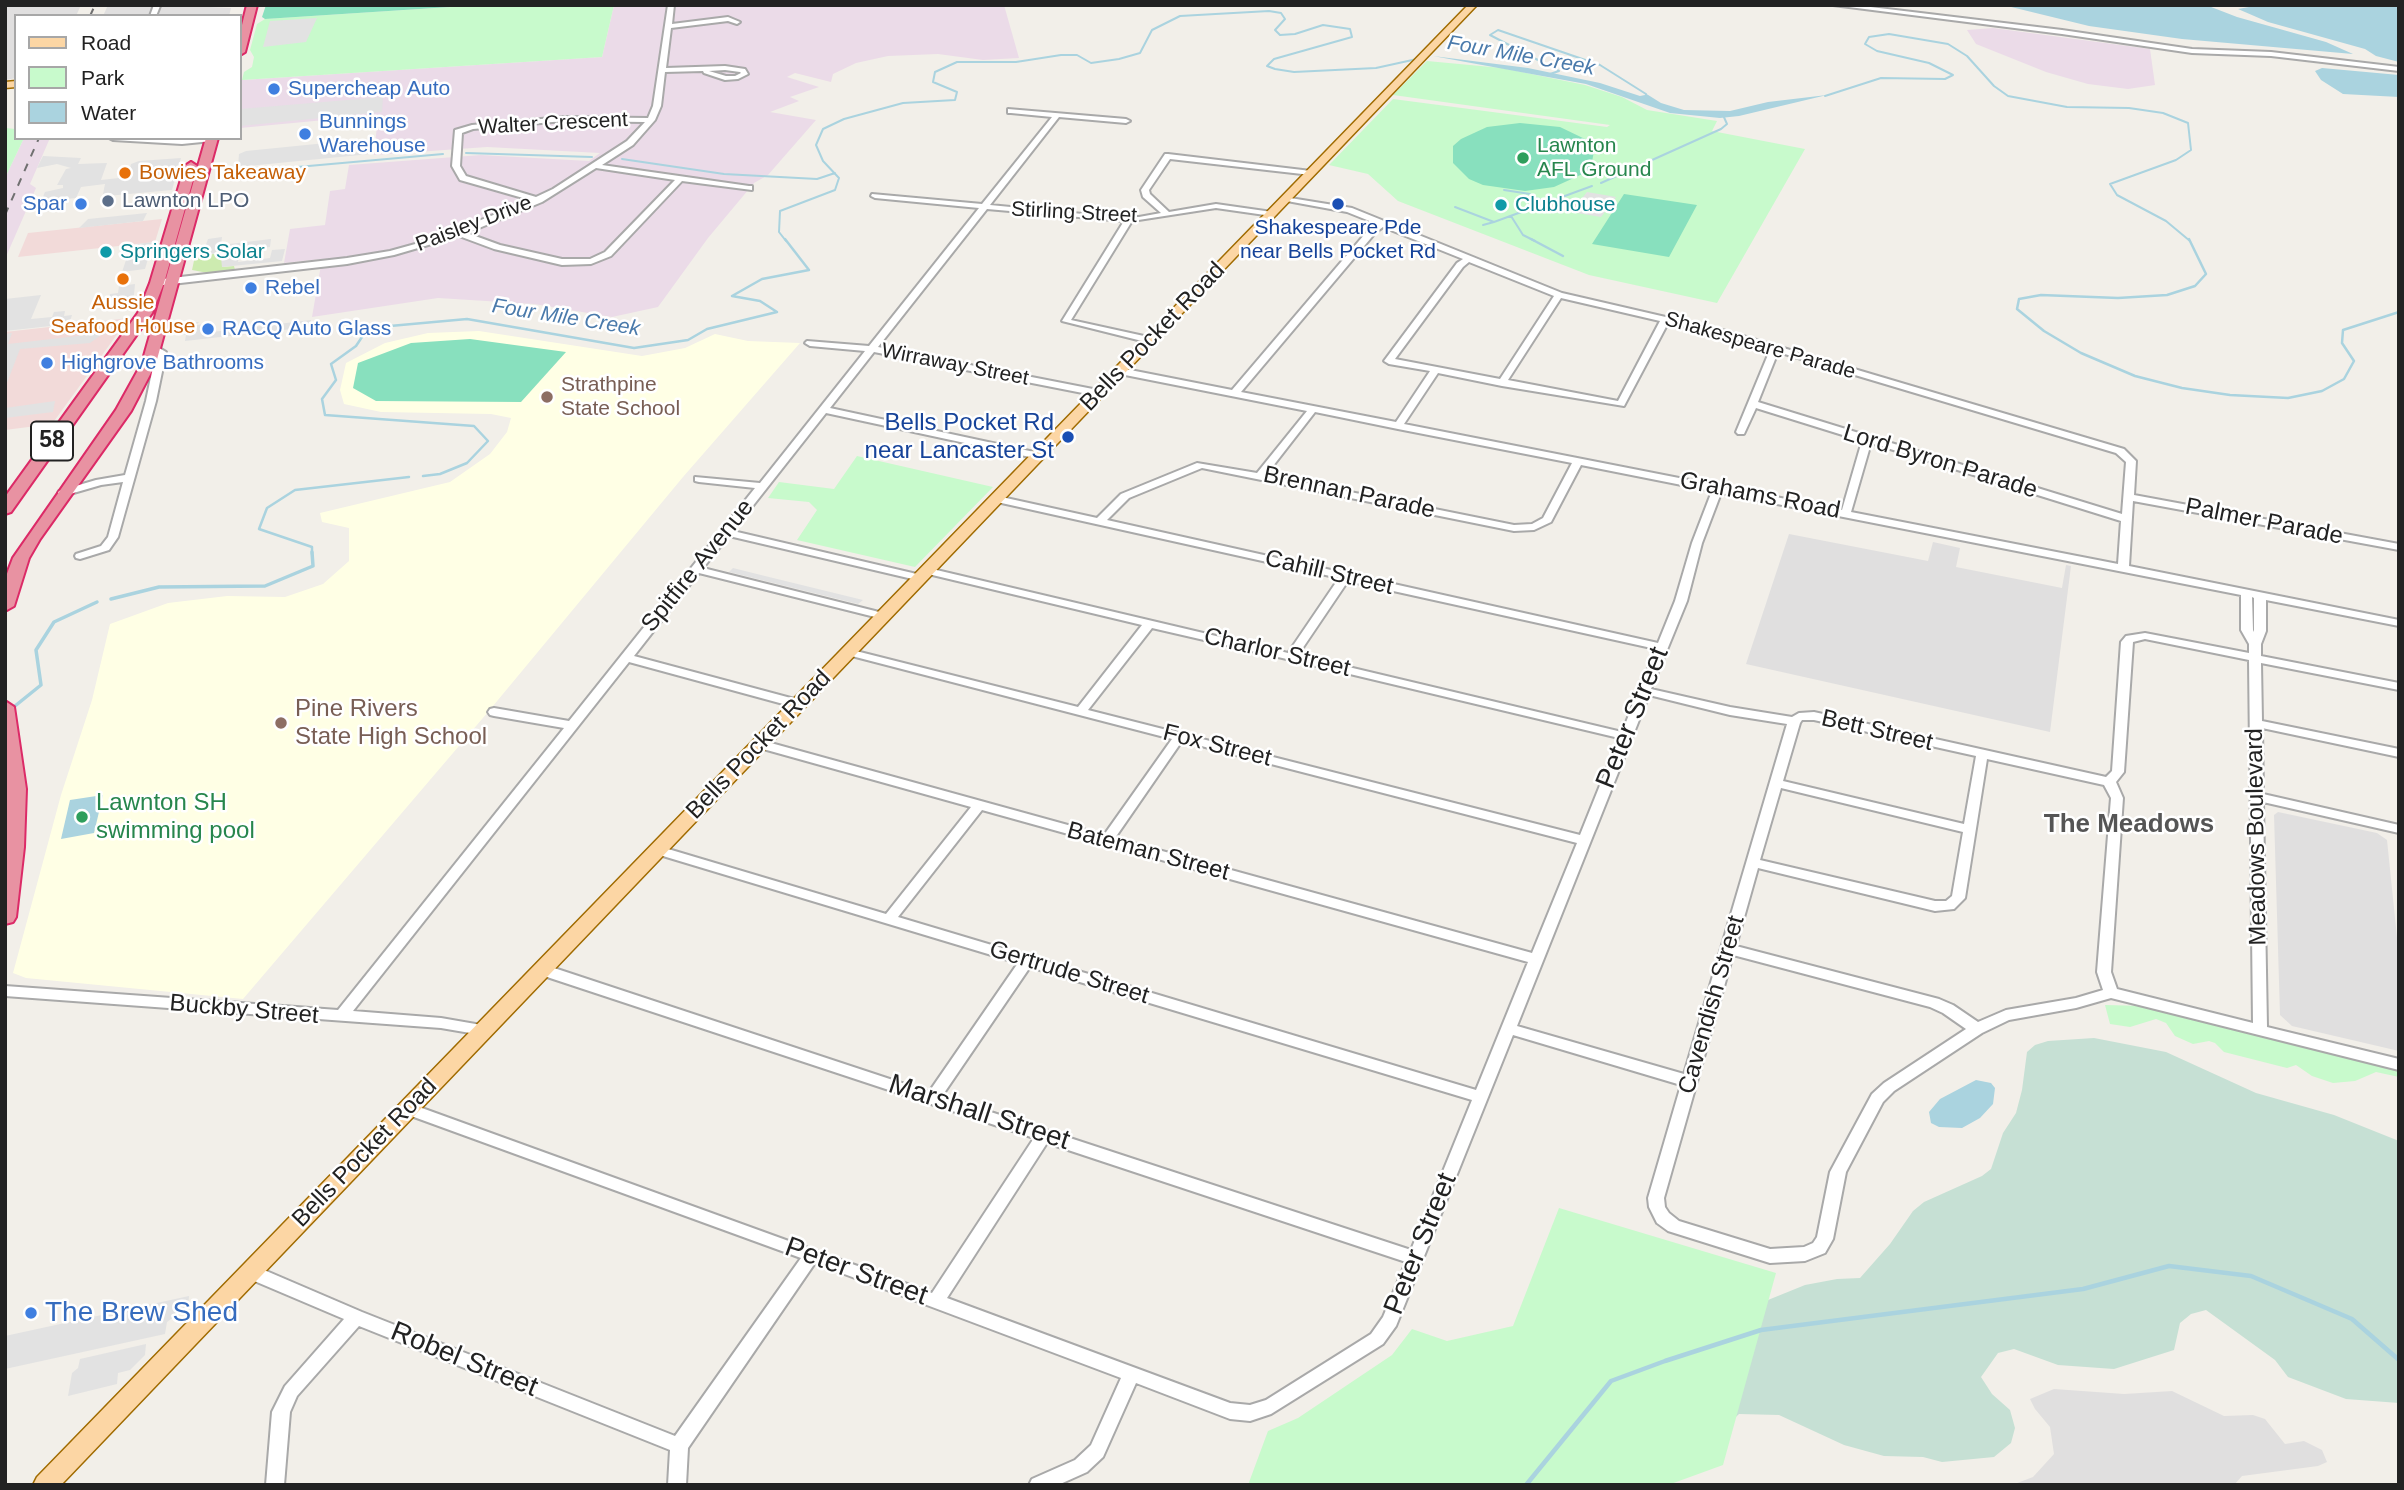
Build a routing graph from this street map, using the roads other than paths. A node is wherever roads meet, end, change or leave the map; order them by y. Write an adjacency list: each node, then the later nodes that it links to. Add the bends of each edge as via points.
1 (252, 5): 7 (highway)
2 (671, 5): 6 (street)
3 (1473, 5): 18 (main road, Bells Pocket Road)
4 (1836, 5): 9 (street, via 2192,51 2271,54)
5 (693, 25): 5 (street, via 728,19 737,22 727,27); 6 (street)
6 (668, 26): 10 (street)
7 (242, 44)
8 (695, 69): 8 (street, via 737,69 745,74 725,78); 10 (street)
9 (2399, 69)
10 (662, 70): 13 (street)
11 (1011, 111): 12 (street)
12 (1057, 115): 14 (street); 24 (street, Spitfire Avenue)
13 (652, 120): 17 (street, Paisley Drive, via 630,143); 23 (street, Walter Crescent, via 564,119 458,132 458,174 480,185)
14 (1126, 121)
15 (205, 140): 31 (highway, 58)
16 (205, 140): 32 (highway, 58)
17 (596, 166): 19 (street); 23 (street, Paisley Drive)
18 (1311, 173): 22 (main road, Bells Pocket Road); 25 (street, via 1168,156 1145,190)
19 (679, 180): 20 (street); 29 (street, via 608,254 591,261 562,262)
20 (749, 188)
21 (875, 196): 24 (street, Stirling Street)
22 (1287, 199): 26 (main road, Bells Pocket Road); 28 (street, Shakespeare Parade, via 1342,208)
23 (539, 200): 29 (street, Paisley Drive)
24 (984, 207): 27 (street, Stirling Street); 37 (street, Spitfire Avenue)
25 (1166, 214): 26 (street, Stirling Street, via 1216,205); 27 (street, Stirling Street)
26 (1272, 214): 35 (main road, Bells Pocket Road)
27 (1129, 220): 35 (street, via 1066,321)
28 (1382, 224): 30 (street, Shakespeare Parade); 46 (street)
29 (460, 233): 31 (street, Paisley Drive, via 361,259)
30 (1469, 258): 33 (street, Shakespeare Parade); 41 (street, via 1390,361)
31 (172, 281): 32 (street, Paisley Drive); 39 (highway, 58)
32 (157, 283): 40 (highway, 58, via 140,321)
33 (1559, 295): 34 (street, Shakespeare Parade); 44 (street)
34 (1666, 319): 38 (street, Shakespeare Parade); 44 (street, via 1621,404)
35 (1150, 340): 42 (main road, Bells Pocket Road)
36 (810, 343): 37 (street, Wirraway Street)
37 (871, 349): 45 (street, Wirraway Street); 49 (street, Spitfire Avenue)
38 (1775, 349): 47 (street); 63 (street, Shakespeare Parade, via 2120,451 2131,461)
39 (155, 352): 40 (highway); 43 (street); 55 (highway, 58, via 123,411)
40 (113, 359): 65 (highway, 58)
41 (1435, 370): 44 (street); 50 (street)
42 (1120, 371): 45 (main road, Bells Pocket Road); 46 (street, Grahams Road)
43 (155, 383): 57 (street)
44 (1502, 383)
45 (1098, 393): 53 (main road, Bells Pocket Road)
46 (1235, 393): 48 (street, Grahams Road)
47 (1753, 404): 51 (street); 52 (street, Lord Byron Parade)
48 (1313, 409): 50 (street, Grahams Road); 56 (street)
49 (822, 410): 53 (street); 60 (street, Spitfire Avenue)
50 (1398, 426): 54 (street, Grahams Road)
51 (1741, 432)
52 (1867, 439): 66 (street); 67 (street, Lord Byron Parade)
53 (1039, 456): 64 (main road, Bells Pocket Road)
54 (1578, 461): 56 (street, Brennan Parade, via 1547,520 1524,528); 61 (street, Grahams Road)
55 (78, 474): 59 (street); 62 (highway, 58)
56 (1261, 475): 68 (street, Brennan Parade, via 1211,465 1193,467 1125,496)
57 (129, 478): 59 (street); 71 (street, via 109,544)
58 (699, 479): 60 (street)
59 (100, 482): 62 (street)
60 (762, 486): 69 (street, Spitfire Avenue)
61 (1718, 488): 66 (street, Grahams Road); 83 (street, Peter Street)
62 (63, 493): 76 (highway, 58)
63 (2129, 497): 67 (street, Shakespeare Parade); 70 (street, Palmer Parade)
64 (996, 499): 68 (street, Cahill Street); 74 (main road, Bells Pocket Road)
65 (5, 509)
66 (1846, 513): 73 (street, Grahams Road)
67 (2127, 519): 73 (street, Shakespeare Parade)
68 (1099, 522): 75 (street, Cahill Street)
69 (725, 532): 72 (street, Spitfire Avenue); 74 (street, Charlor Street)
70 (2399, 547)
71 (80, 556)
72 (695, 569): 80 (street); 86 (street, Spitfire Avenue)
73 (2123, 569): 77 (street, Grahams Road)
74 (924, 574): 80 (main road, Bells Pocket Road); 81 (street, Charlor Street)
75 (1345, 577): 83 (street, Cahill Street); 87 (street)
76 (9, 583): 79 (highway, 58)
77 (2246, 593): 78 (street, Grahams Road); 84 (street, Meadows Boulevard, via 2246,630)
78 (2260, 596): 82 (street, Grahams Road); 84 (street, Meadows Boulevard)
79 (5, 606)
80 (883, 616): 85 (main road, Bells Pocket Road)
81 (1150, 623): 87 (street, Charlor Street); 91 (street)
82 (2399, 623)
83 (1661, 647): 89 (street, Peter Street)
84 (2255, 651): 88 (street); 94 (street, Meadows Boulevard); 102 (street, via 2145,636 2130,638 2118,772)
85 (848, 652): 90 (main road, Bells Pocket Road); 91 (street, Fox Street)
86 (625, 657): 90 (street); 95 (street, Spitfire Avenue)
87 (1291, 657): 98 (street, Charlor Street)
88 (2399, 687)
89 (1645, 691): 93 (street, Bett Street); 98 (street, Peter Street)
90 (798, 704): 99 (main road, Bells Pocket Road)
91 (1081, 711): 97 (street, Fox Street)
92 (494, 712): 95 (street)
93 (1794, 721): 101 (street, Bett Street, via 1814,716); 103 (street, Cavendish Street)
94 (2256, 723): 100 (street); 104 (street, Meadows Boulevard)
95 (571, 725): 120 (street, Spitfire Avenue)
96 (8, 731): 112 (highway, via 16,789)
97 (1179, 737): 108 (street); 109 (street, Fox Street)
98 (1625, 737): 109 (street, Peter Street)
99 (760, 744): 105 (street, Bateman Street); 110 (main road, Bells Pocket Road)
100 (2399, 753)
101 (1982, 754): 102 (street, Bett Street); 106 (street)
102 (2109, 782): 119 (street, via 2116,798 2104,972)
103 (1776, 783): 106 (street); 111 (street, Cavendish Street)
104 (2257, 797): 107 (street); 124 (street, Meadows Boulevard)
105 (979, 805): 108 (street, Bateman Street); 113 (street)
106 (1968, 828): 111 (street, via 1958,898 1949,906)
107 (2399, 830)
108 (1107, 840): 115 (street, Bateman Street)
109 (1585, 841): 115 (street, Peter Street)
110 (658, 850): 113 (street, Gertrude Street); 117 (main road, Bells Pocket Road)
111 (1752, 862): 114 (street, Cavendish Street)
112 (5, 917)
113 (889, 919): 116 (street, Gertrude Street)
114 (1728, 949): 122 (street, via 1934,1003); 126 (street, Cavendish Street)
115 (1536, 959): 121 (street, Peter Street)
116 (1027, 961): 127 (street); 128 (street, Gertrude Street)
117 (543, 970): 123 (main road, Bells Pocket Road); 127 (street, Marshall Street)
118 (5, 991): 120 (street, Buckby Street)
119 (2112, 993): 122 (street, via 2006,1015); 124 (street)
120 (341, 1017): 123 (street, Buckby Street)
121 (1509, 1029): 126 (street); 128 (street, Peter Street)
122 (1978, 1029): 131 (street, via 1877,1098 1838,1172 1825,1239 1819,1248 1805,1254 1770,1256)
123 (482, 1030): 129 (main road, Bells Pocket Road)
124 (2260, 1030): 125 (street)
125 (2399, 1065)
126 (1691, 1082): 131 (street, Cavendish Street, via 1657,1207 1674,1226)
127 (933, 1097): 130 (street, Marshall Street)
128 (1481, 1097): 133 (street, Peter Street)
129 (408, 1109): 132 (street, Peter Street); 134 (main road, Bells Pocket Road)
130 (1044, 1135): 133 (street, Marshall Street); 135 (street)
131 (1730, 1244)
132 (812, 1255): 135 (street, Peter Street); 138 (street)
133 (1414, 1258): 137 (street, Peter Street, via 1391,1321 1377,1339 1271,1406 1250,1413 1230,1411)
134 (251, 1272): 136 (street, Robel Street); 139 (main road, Bells Pocket Road)
135 (936, 1301): 137 (street, Peter Street)
136 (356, 1317): 138 (street, Robel Street); 140 (street, via 291,1391 281,1412)
137 (1131, 1374): 142 (street, via 1097,1451 1081,1466)
138 (679, 1446): 141 (street)
139 (45, 1485)
140 (275, 1485)
141 (677, 1485)
142 (1038, 1485)

